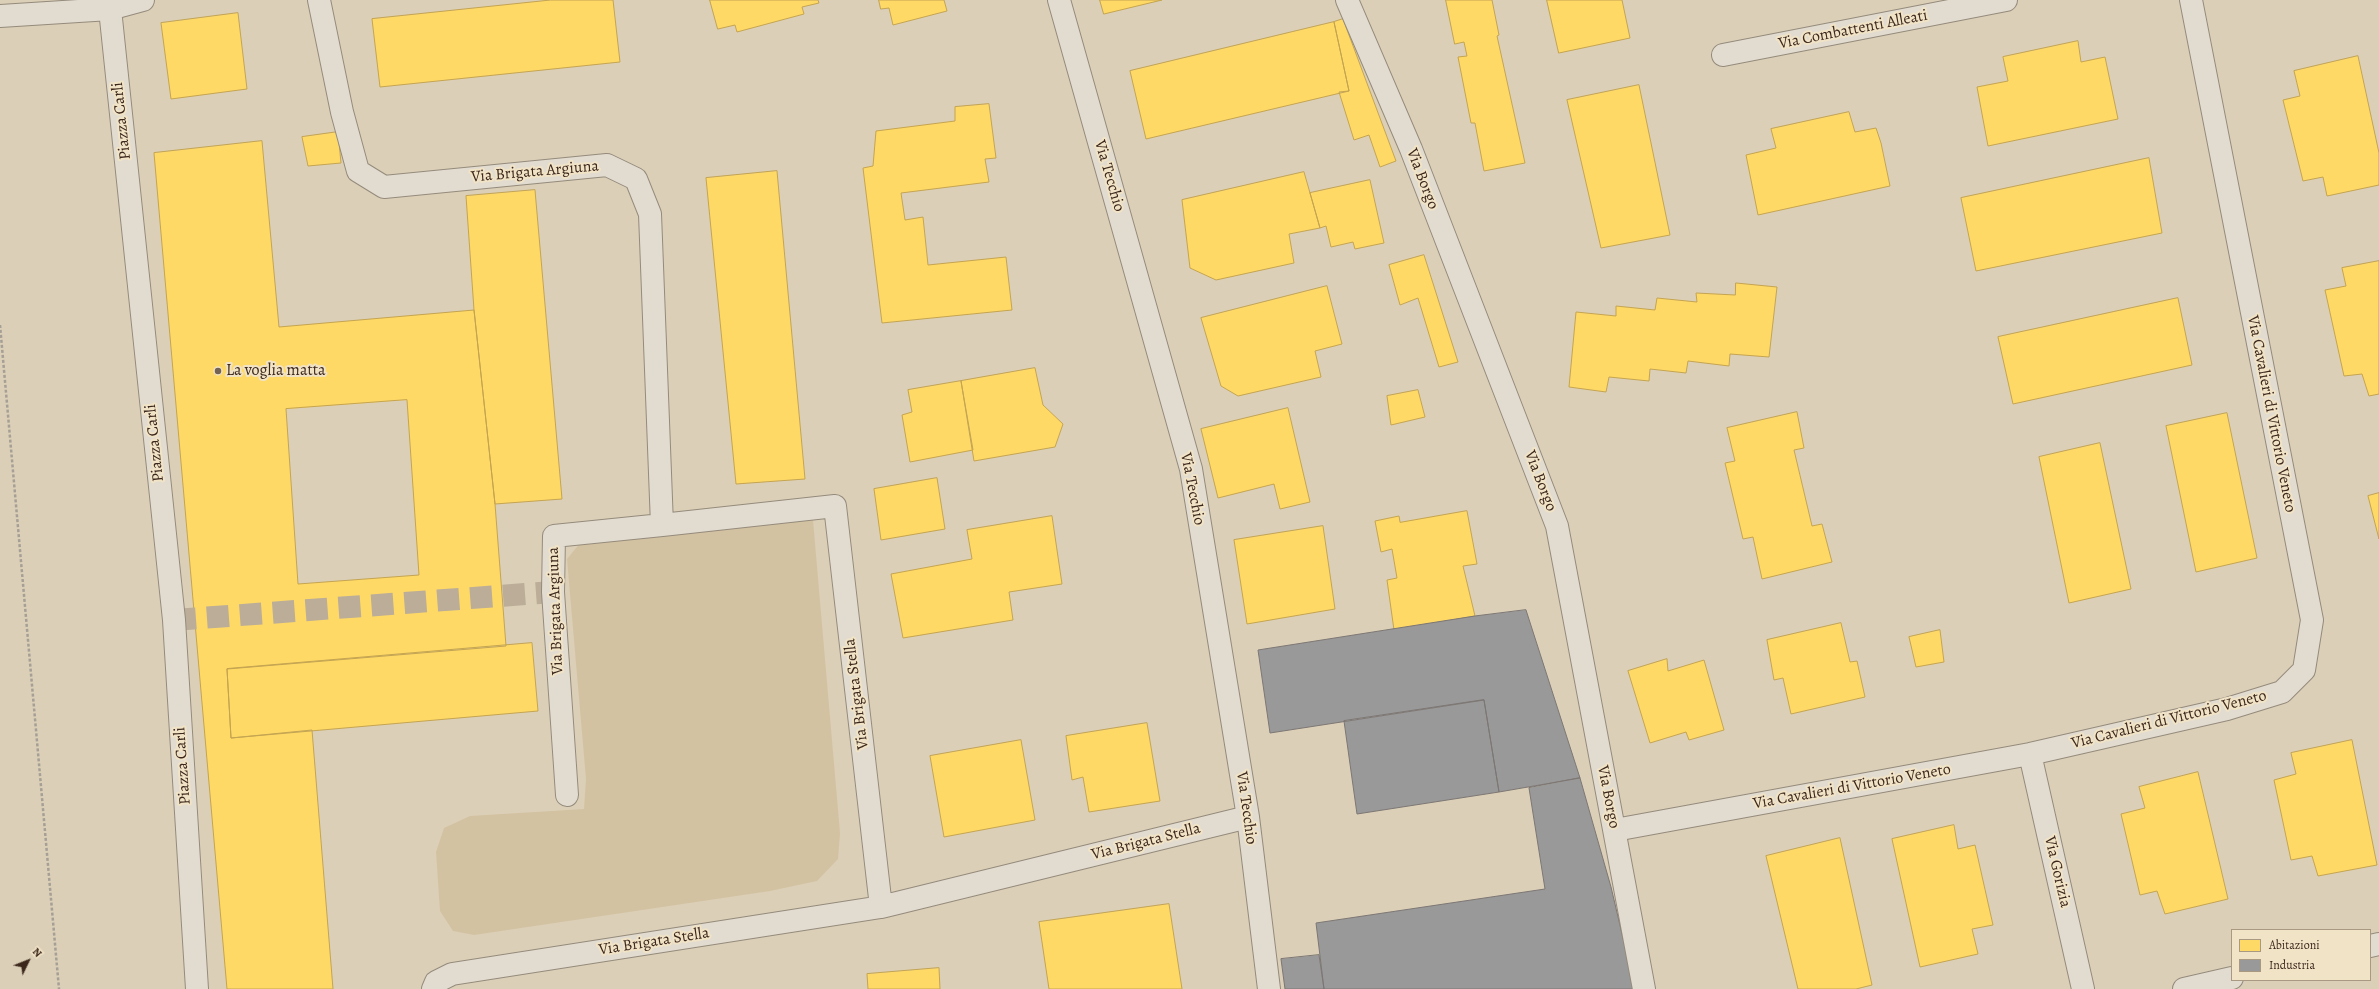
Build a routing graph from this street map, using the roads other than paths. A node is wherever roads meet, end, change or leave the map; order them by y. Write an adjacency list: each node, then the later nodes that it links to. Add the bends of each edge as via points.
1 (143, 0): 7 (street)
2 (319, 0): 11 (street, Via Brigata Argiuna, via 342,112 358,171 384,186 607,165 636,179 650,214)
3 (1059, 0): 14 (street, Via Tecchio, via 1191,469)
4 (1347, 0): 15 (street, Via Borgo, via 1411,149 1557,526)
5 (2006, 0): 9 (street, Via Combattenti Alleati)
6 (2191, 0): 12 (street, Via Cavalieri di Vittorio Veneto, via 2312,620 2304,670 2282,692 2227,710)
7 (110, 9): 8 (street); 18 (street, Piazza Carli, via 174,620)
8 (0, 16)
9 (1723, 55)
10 (835, 506): 11 (street, Via Brigata Argiuna); 16 (street, Via Brigata Stella)
11 (662, 525): 13 (street, Via Brigata Argiuna, via 554,536 553,592)
12 (2030, 754): 15 (street, Via Cavalieri di Vittorio Veneto); 22 (street, Via Gorizia)
13 (567, 795)
14 (1248, 817): 16 (street, Via Brigata Stella); 20 (street, Via Tecchio)
15 (1615, 830): 21 (street, Via Borgo)
16 (881, 906): 19 (street, Via Brigata Stella, via 452,974 436,982)
17 (2231, 978): 23 (street)
18 (198, 989)
19 (433, 989)
20 (1269, 989)
21 (1644, 989)
22 (2083, 989)
23 (2184, 989)

